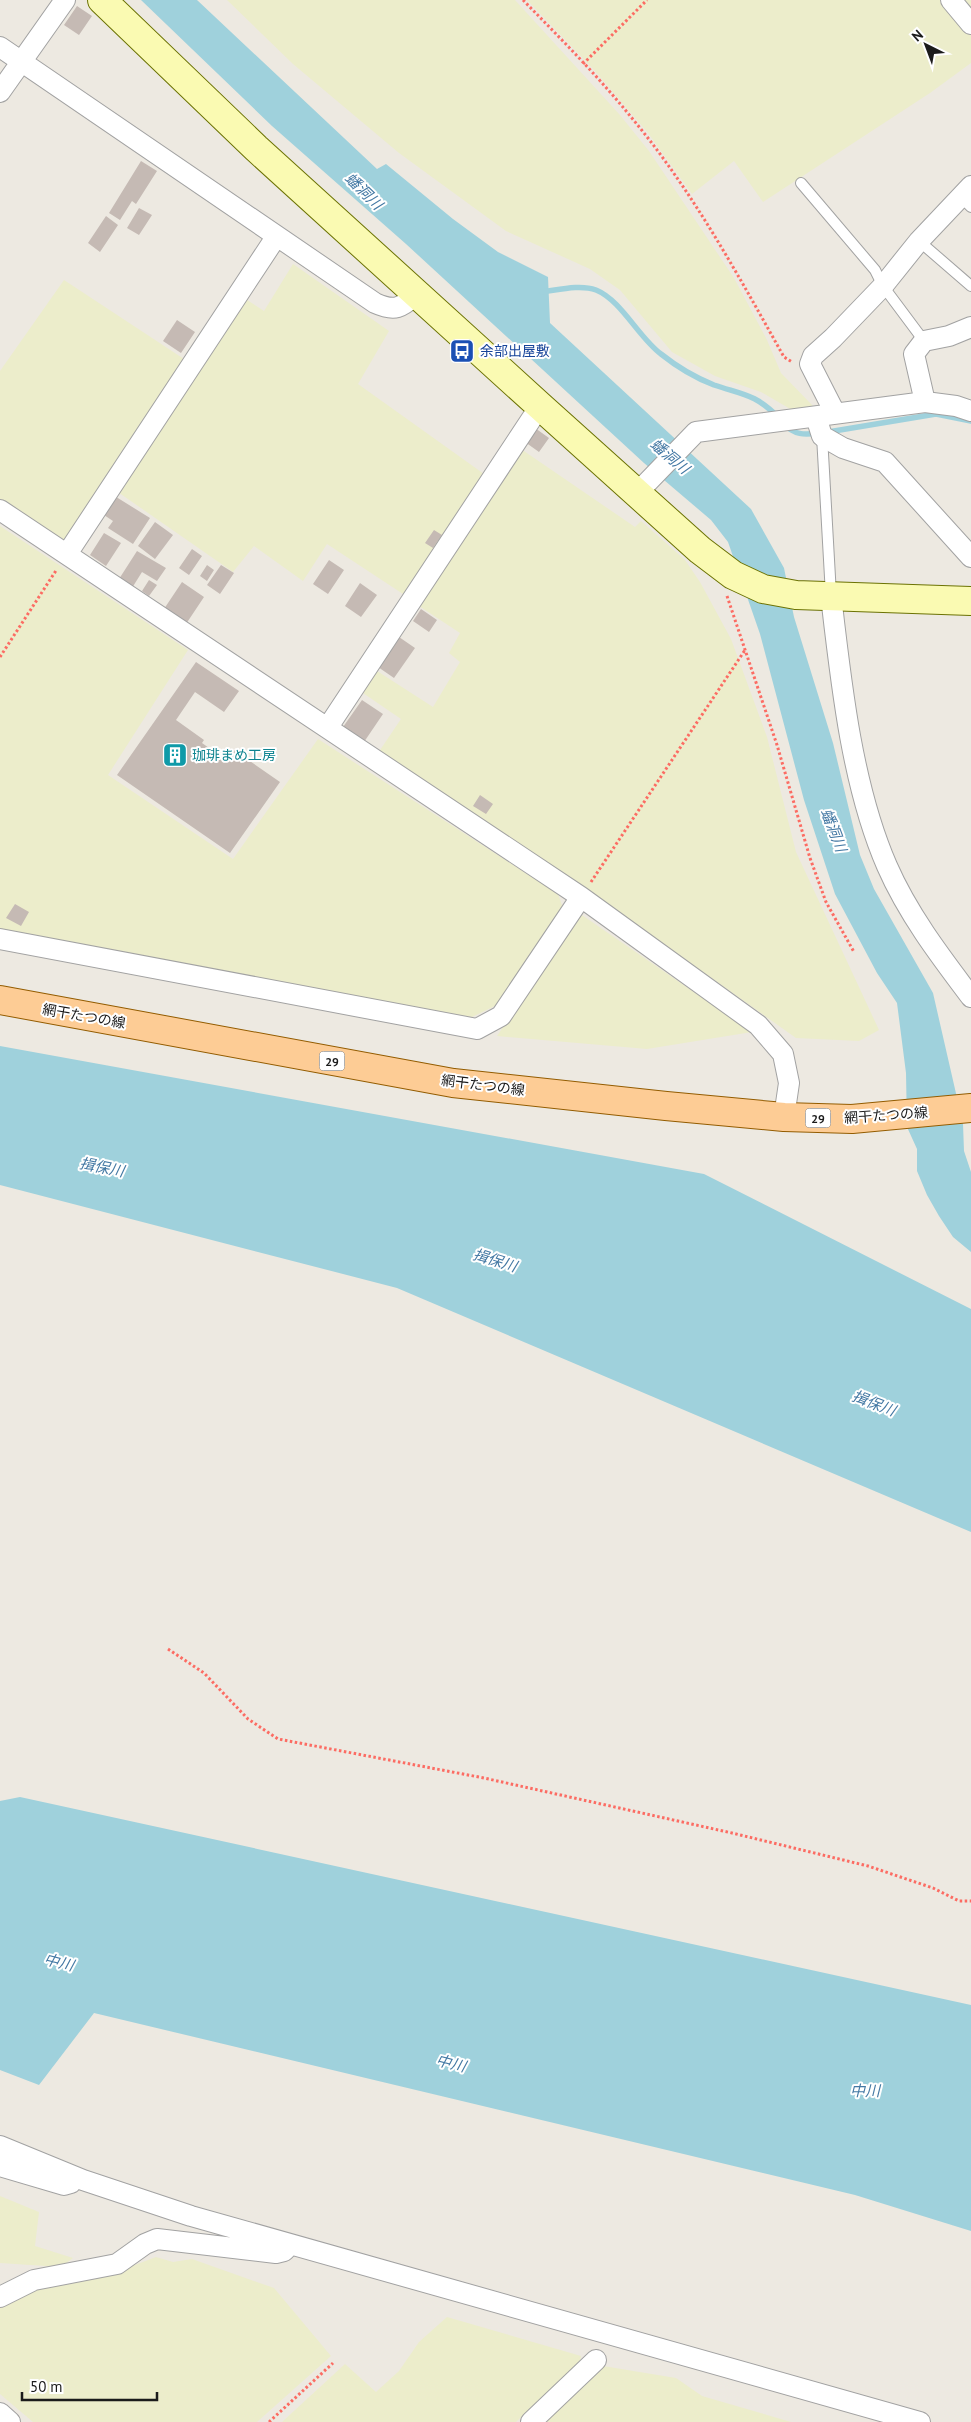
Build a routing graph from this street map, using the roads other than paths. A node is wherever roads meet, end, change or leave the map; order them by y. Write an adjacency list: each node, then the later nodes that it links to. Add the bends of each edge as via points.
1 (65, 0): 6 (street)
2 (102, 0): 14 (street, via 256,148)
3 (951, 0): 4 (street)
4 (971, 24)
5 (0, 47): 6 (street)
6 (20, 61): 7 (street); 10 (street)
7 (0, 92)
8 (801, 183): 12 (lane, via 875,270)
9 (967, 196): 11 (street)
10 (276, 237): 14 (street, via 386,308 400,307); 24 (street)
11 (919, 241): 12 (street); 13 (lane)
12 (883, 286): 16 (lane); 20 (street, via 813,356 810,364)
13 (971, 286)
14 (418, 294): 18 (street)
15 (971, 327): 16 (street)
16 (924, 341): 17 (street, via 914,354)
17 (925, 402): 19 (street); 20 (street)
18 (540, 406): 22 (street); 28 (street)
19 (971, 411)
20 (835, 413): 21 (street)
21 (819, 426): 22 (street, via 696,432); 25 (street, via 843,448 885,462); 26 (lane)
22 (637, 493): 26 (street, via 716,563 748,584 796,595)
23 (0, 510): 24 (street)
24 (67, 554): 28 (street)
25 (971, 558)
26 (831, 596): 27 (street); 31 (street, via 843,699 861,782 887,866 914,916)
27 (971, 601)
28 (328, 727): 29 (street)
29 (580, 897): 30 (street, via 501,1016 477,1029); 34 (street, via 758,1025 783,1054 789,1083)
30 (0, 939)
31 (971, 997)
32 (0, 1000): 34 (main road, 網干たつの線 / 29, via 453,1082)
33 (971, 1112): 34 (main road, 網干たつの線 / 29, via 852,1119)
34 (784, 1116)
35 (0, 2146): 37 (street)
36 (0, 2166): 37 (street, via 64,2185)
37 (83, 2180): 38 (street, via 191,2216)
38 (291, 2244): 39 (street, via 276,2253 157,2239 117,2264 34,2280); 44 (street)
39 (0, 2297)
40 (596, 2360): 43 (street)
41 (0, 2412): 42 (street)
42 (10, 2422)
43 (531, 2422)
44 (920, 2422)

